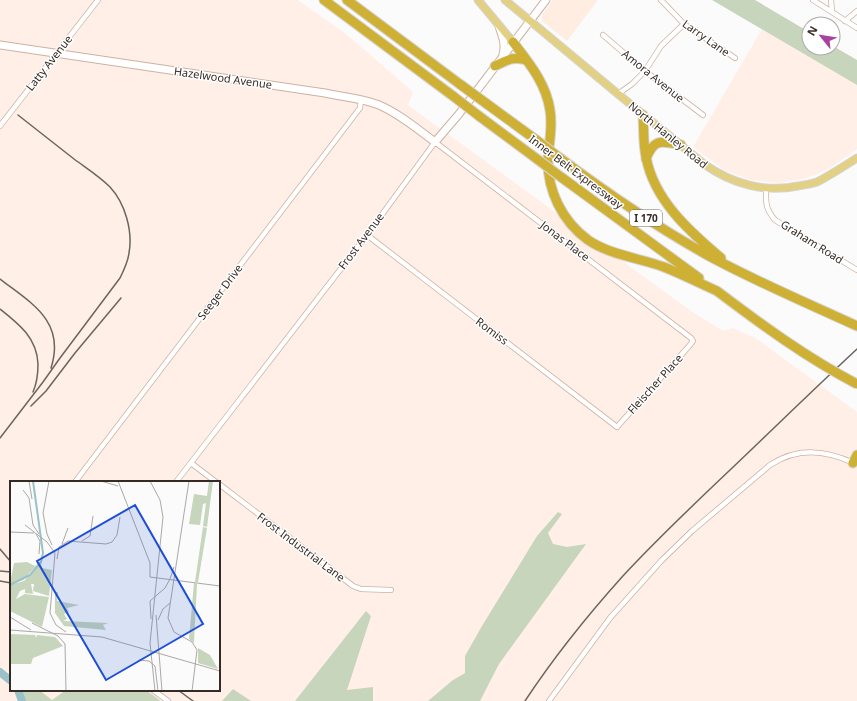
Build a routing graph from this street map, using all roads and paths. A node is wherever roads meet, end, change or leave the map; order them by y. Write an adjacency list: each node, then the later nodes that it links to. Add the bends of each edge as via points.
1 (98, 0): 22 (street, Latty Avenue)
2 (324, 0): 41 (highway, Inner Belt Expressway / I 170, bridge)
3 (347, 0): 39 (highway, Inner Belt Expressway / I 170, bridge, via 602,189 691,246)
4 (478, 0): 17 (main road)
5 (505, 0): 14 (main road, North Hanley Road)
6 (546, 0): 14 (street, Frost Avenue)
7 (661, 0): 16 (street, Larry Lane)
8 (813, 0): 11 (street)
9 (823, 0): 11 (street)
10 (831, 0): 13 (street)
11 (822, 6): 13 (street)
12 (857, 11): 15 (street)
13 (832, 12): 15 (street)
14 (530, 20): 20 (street, Frost Avenue); 28 (main road, North Hanley Road)
15 (845, 21): 18 (street)
16 (684, 24): 24 (street, Larry Lane); 27 (street, via 661,46)
17 (499, 26): 20 (main road); 23 (street, via 504,41)
18 (857, 28)
19 (604, 35): 27 (street, Amora Avenue)
20 (513, 42): 23 (street, Frost Avenue); 25 (highway)
21 (0, 45): 22 (street, Hazelwood Avenue)
22 (56, 53): 29 (street, Hazelwood Avenue); 32 (street, Latty Avenue)
23 (502, 56): 26 (street, Frost Avenue)
24 (735, 58)
25 (526, 60): 26 (highway, via 512,58); 41 (highway, via 544,87 551,120 548,158 550,181 557,204 570,224 588,240 603,248 664,267)
26 (495, 66): 33 (street, Frost Avenue)
27 (645, 71): 28 (street); 31 (street, Amora Avenue)
28 (618, 94): 30 (main road, North Hanley Road)
29 (362, 100): 33 (street, Hazelwood Avenue, via 390,110); 48 (street, Seeger Drive, via 360,108)
30 (643, 115): 34 (main road, North Hanley Road); 36 (highway)
31 (703, 115)
32 (0, 126)
33 (435, 142): 38 (street, Frost Avenue); 43 (street, Jonas Place)
34 (681, 145): 36 (highway, via 656,143 651,147); 37 (main road, North Hanley Road, via 725,177)
35 (857, 158): 37 (main road, North Hanley Road, via 816,182 785,189)
36 (646, 159): 39 (highway, via 654,182 679,219)
37 (766, 188): 40 (street, Graham Road, via 766,207 775,220)
38 (367, 235): 45 (street, Romiss); 47 (street, Frost Avenue)
39 (736, 270): 42 (highway, Inner Belt Expressway / I 170)
40 (857, 270)
41 (717, 291): 44 (highway, Inner Belt Expressway / I 170, bridge, via 795,348)
42 (857, 326)
43 (693, 341): 45 (street, Fleischer Place)
44 (857, 384)
45 (617, 427)
46 (856, 460): 55 (street, via 810,452 778,459 770,465 692,531 660,562 610,618)
47 (190, 463): 49 (street, Frost Avenue); 50 (street)
48 (76, 481)
49 (177, 481)
50 (215, 481)
51 (220, 485): 52 (street, Frost Industrial Lane, via 353,586 361,589)
52 (391, 590)
53 (154, 691): 54 (street)
54 (168, 701)
55 (549, 701)

